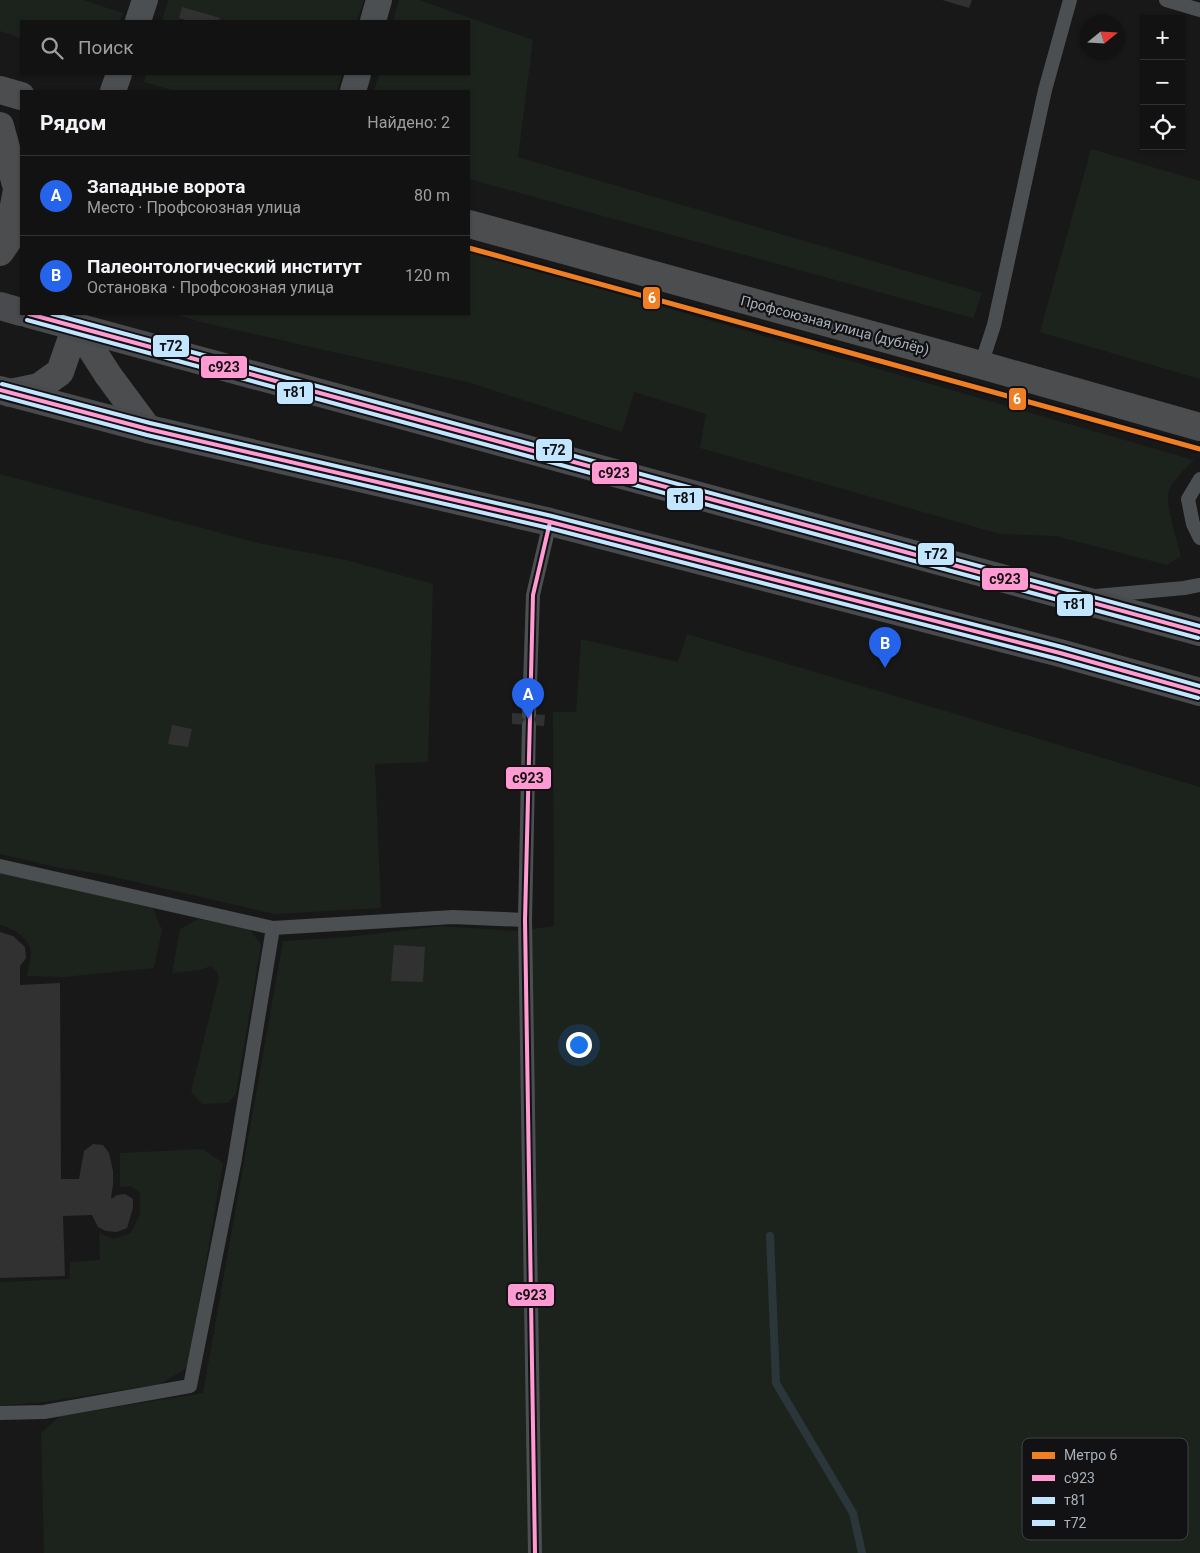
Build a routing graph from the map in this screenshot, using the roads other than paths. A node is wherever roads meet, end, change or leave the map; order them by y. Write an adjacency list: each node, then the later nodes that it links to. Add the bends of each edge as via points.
1 (145, 0): 6 (street)
2 (379, 0): 7 (street)
3 (1070, 0): 22 (lane, via 1045,90 994,325)
4 (1166, 0): 5 (lane)
5 (1200, 10)
6 (138, 20)
7 (373, 20)
8 (119, 75): 11 (street)
9 (358, 75): 12 (street)
10 (0, 90): 13 (street)
11 (113, 90)
12 (353, 90)
13 (20, 96)
14 (0, 126): 15 (street)
15 (19, 197): 17 (street, via 7,242)
16 (470, 224): 22 (street, Профсоюзная улица (дублёр))
17 (0, 252)
18 (0, 306): 19 (main road)
19 (20, 312)
20 (36, 315): 21 (main road)
21 (73, 320): 23 (street, via 60,372 39,387); 25 (street, via 108,376); 30 (main road)
22 (981, 365): 24 (street, Профсоюзная улица (дублёр))
23 (5, 391): 25 (main road)
24 (1200, 427)
25 (148, 429): 27 (main road)
26 (1200, 480): 28 (lane, via 1188,499)
27 (550, 522): 32 (main road); 34 (lane, via 533,595)
28 (1200, 538)
29 (1200, 585): 30 (lane)
30 (1074, 598): 31 (main road)
31 (1200, 632)
32 (1200, 692)
33 (0, 866): 35 (lane)
34 (525, 920): 35 (lane, via 453,917); 37 (lane)
35 (273, 928): 36 (lane, via 234,1164 190,1386 44,1412)
36 (0, 1413)
37 (535, 1553)

